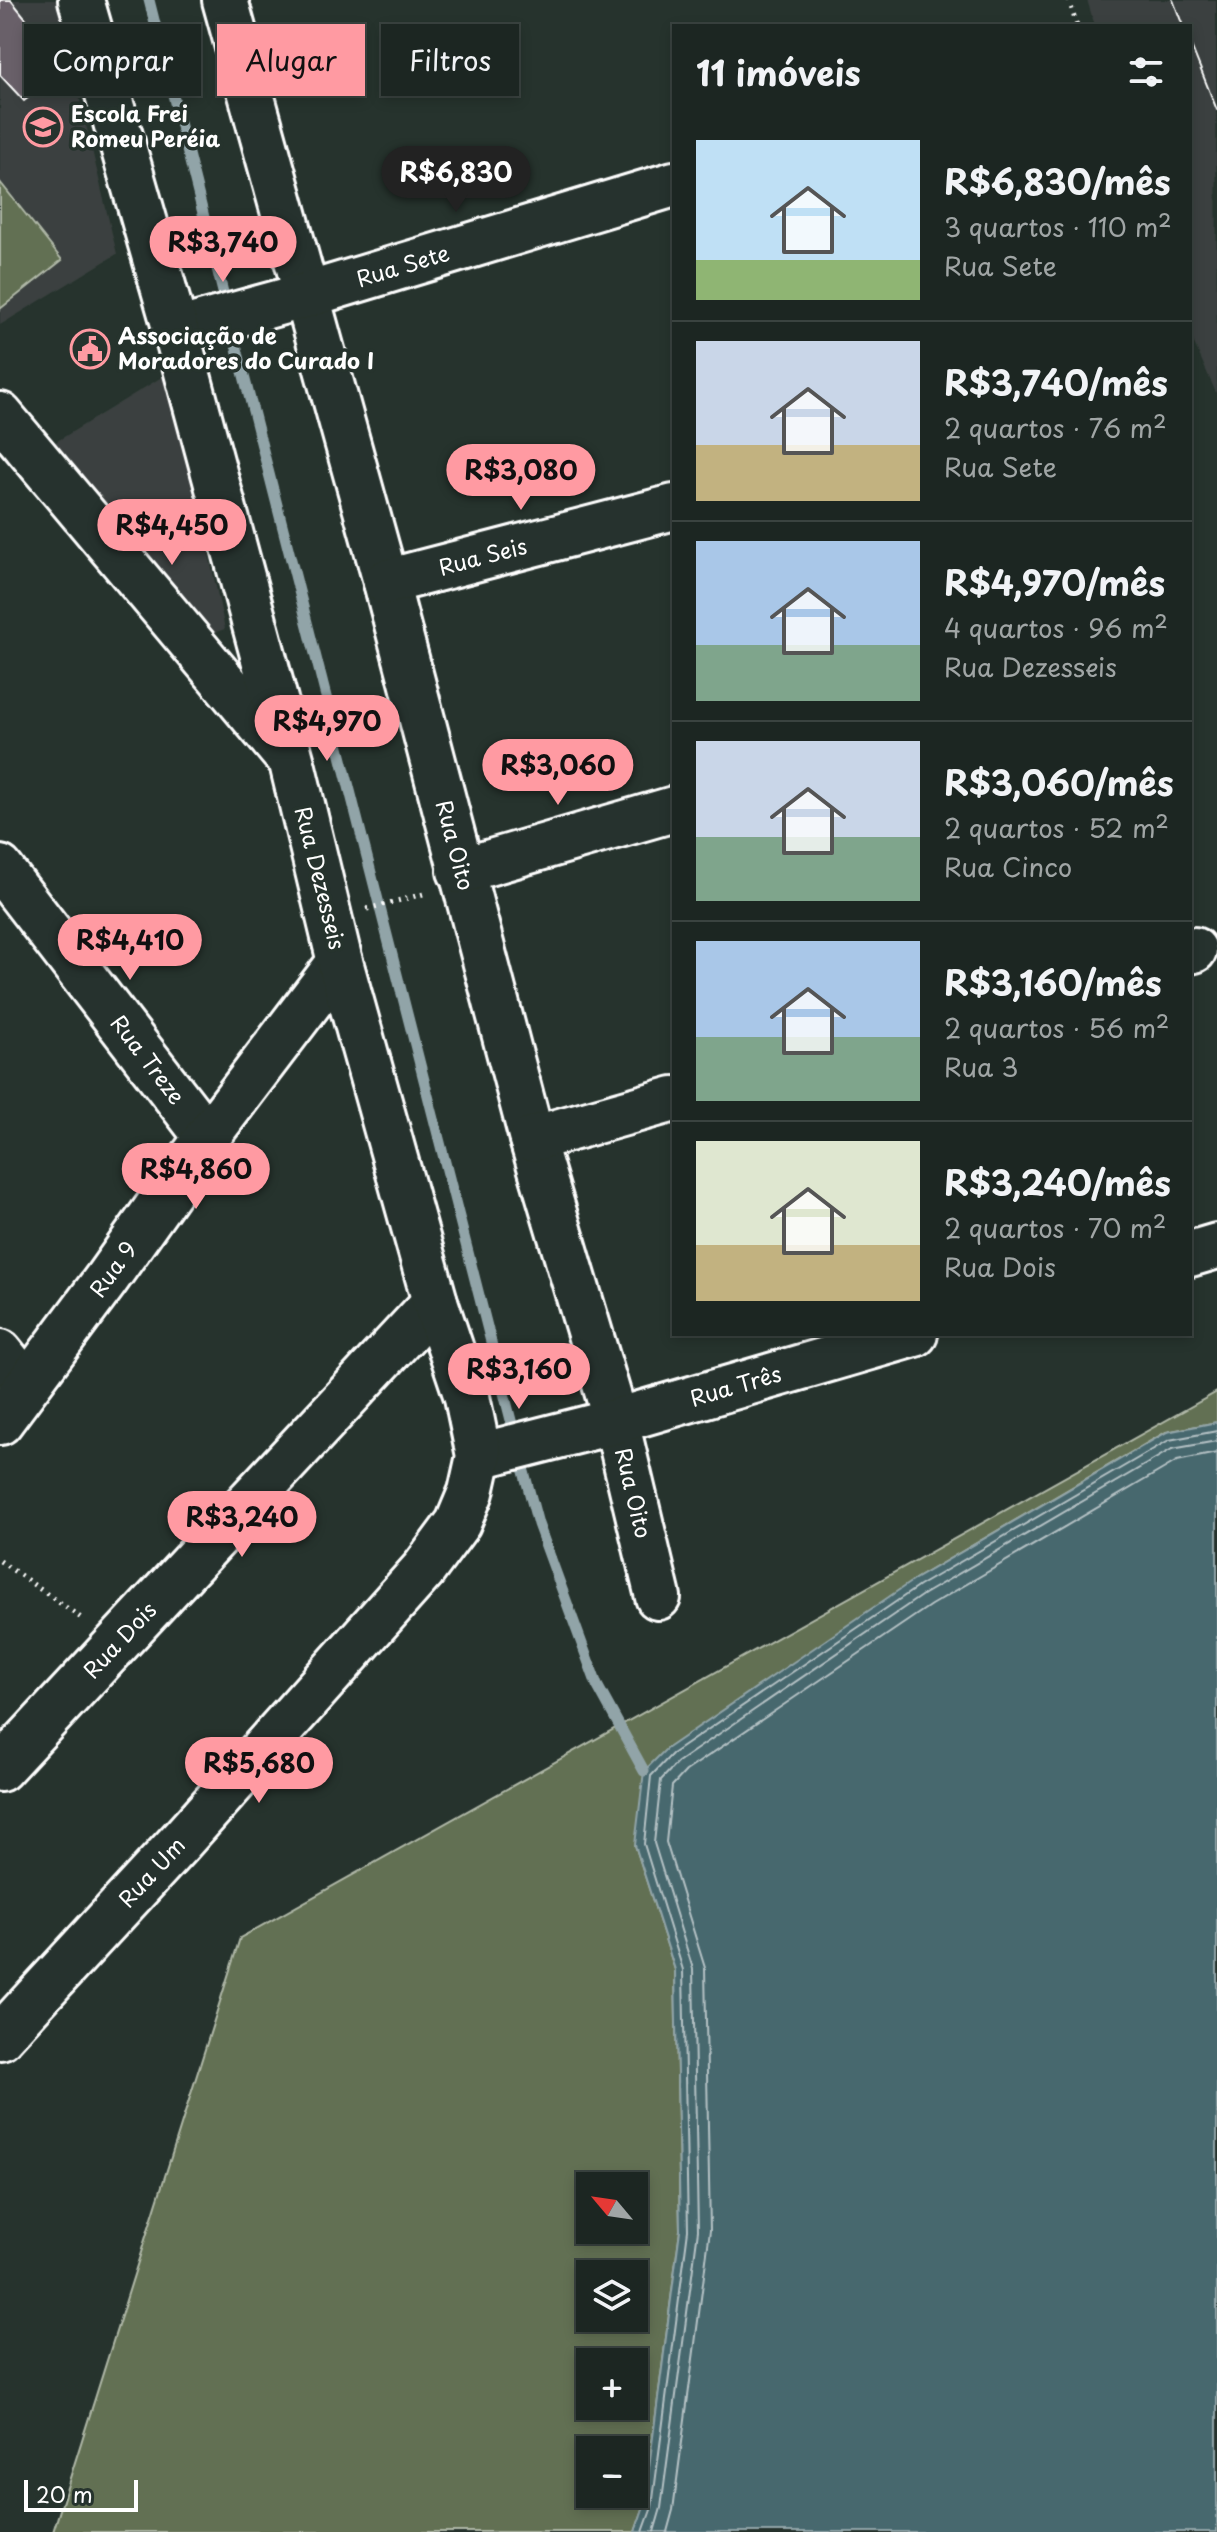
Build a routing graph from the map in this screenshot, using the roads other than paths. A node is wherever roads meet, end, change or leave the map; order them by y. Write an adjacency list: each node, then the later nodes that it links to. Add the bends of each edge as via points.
1 (81, 0): 5 (street, Rua Dezesseis)
2 (225, 0): 4 (street, Rua Oito)
3 (672, 185): 4 (street, Rua Sete)
4 (307, 295): 5 (street, Rua Sete); 8 (street, Rua Oito)
5 (192, 327): 9 (street, Rua Dezesseis)
6 (3, 424): 9 (street)
7 (672, 508): 8 (street, Rua Seis)
8 (386, 582): 12 (street, Rua Oito)
9 (292, 763): 13 (street, Rua Dezesseis)
10 (672, 810): 12 (street)
11 (0, 868): 15 (street, Rua Treze)
12 (445, 882): 16 (street, Rua Oito)
13 (340, 962): 15 (street, Rua 9); 19 (street, Rua Dezesseis)
14 (672, 1100): 16 (street)
15 (207, 1137): 21 (street, Rua 9, via 105,1281)
16 (532, 1139): 22 (street, Rua Oito)
17 (1217, 1246): 18 (street)
18 (1192, 1253)
19 (435, 1302): 24 (street, Rua Dezesseis); 27 (street, Rua Dois)
20 (908, 1336): 22 (street, Rua Três)
21 (13, 1368): 23 (street, Rua 9)
22 (616, 1421): 24 (street, Rua Três); 26 (street, Rua Oito)
23 (0, 1422)
24 (490, 1454): 25 (street, Rua Dezesseis)
25 (458, 1523): 28 (street, Rua Um, via 424,1569)
26 (658, 1597)
27 (0, 1769)
28 (0, 2037)

